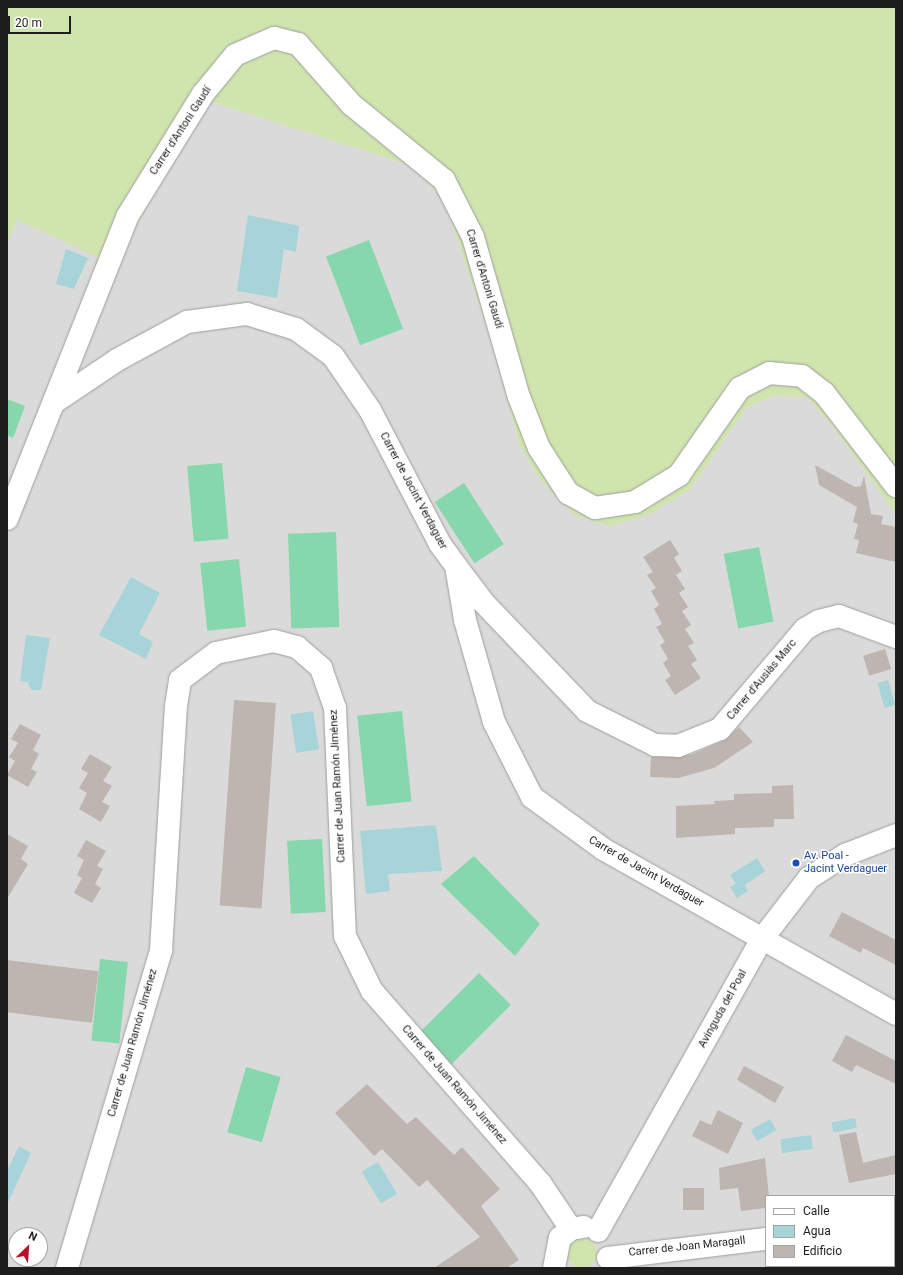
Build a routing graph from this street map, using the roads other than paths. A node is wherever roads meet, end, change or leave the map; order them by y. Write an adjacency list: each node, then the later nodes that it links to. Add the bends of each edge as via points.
1 (56, 401): 2 (street, Carrer d'Antoni Gaudí, via 103,273 131,211 203,94 235,55 274,38 298,44 352,105 444,180 473,237 519,397 539,448 568,493 596,508 635,502 679,475 740,388 769,373 802,376 824,393); 3 (street, Carrer d'Antoni Gaudí); 4 (street, Carrer de Jacint Verdaguer, via 117,360 187,322 247,314 296,329 333,356 370,410 440,544)
2 (896, 486)
3 (7, 519)
4 (456, 566): 5 (street, Carrer d'Ausiàs Marc, via 482,601 587,711 655,745 678,746 720,729 805,629 819,621 839,616); 7 (street, Carrer de Jacint Verdaguer, via 465,620 494,722 532,797 603,849)
5 (896, 637)
6 (896, 835): 7 (street, Avinguda del Poal, via 845,855 809,878)
7 (762, 939): 8 (street, Carrer de Jacint Verdaguer); 10 (street, Avinguda del Poal)
8 (896, 1014)
9 (571, 1229): 10 (street, via 584,1226); 13 (street, via 560,1238); 14 (street, Carrer de Juan Ramón Jiménez, via 540,1183 372,991 346,936 335,708 321,668 298,647 274,641 216,653 180,680 176,706 161,950)
10 (598, 1232): 12 (street, via 604,1239)
11 (765, 1239): 12 (street, Carrer de Joan Maragall)
12 (606, 1263)
13 (557, 1264)
14 (67, 1268)

